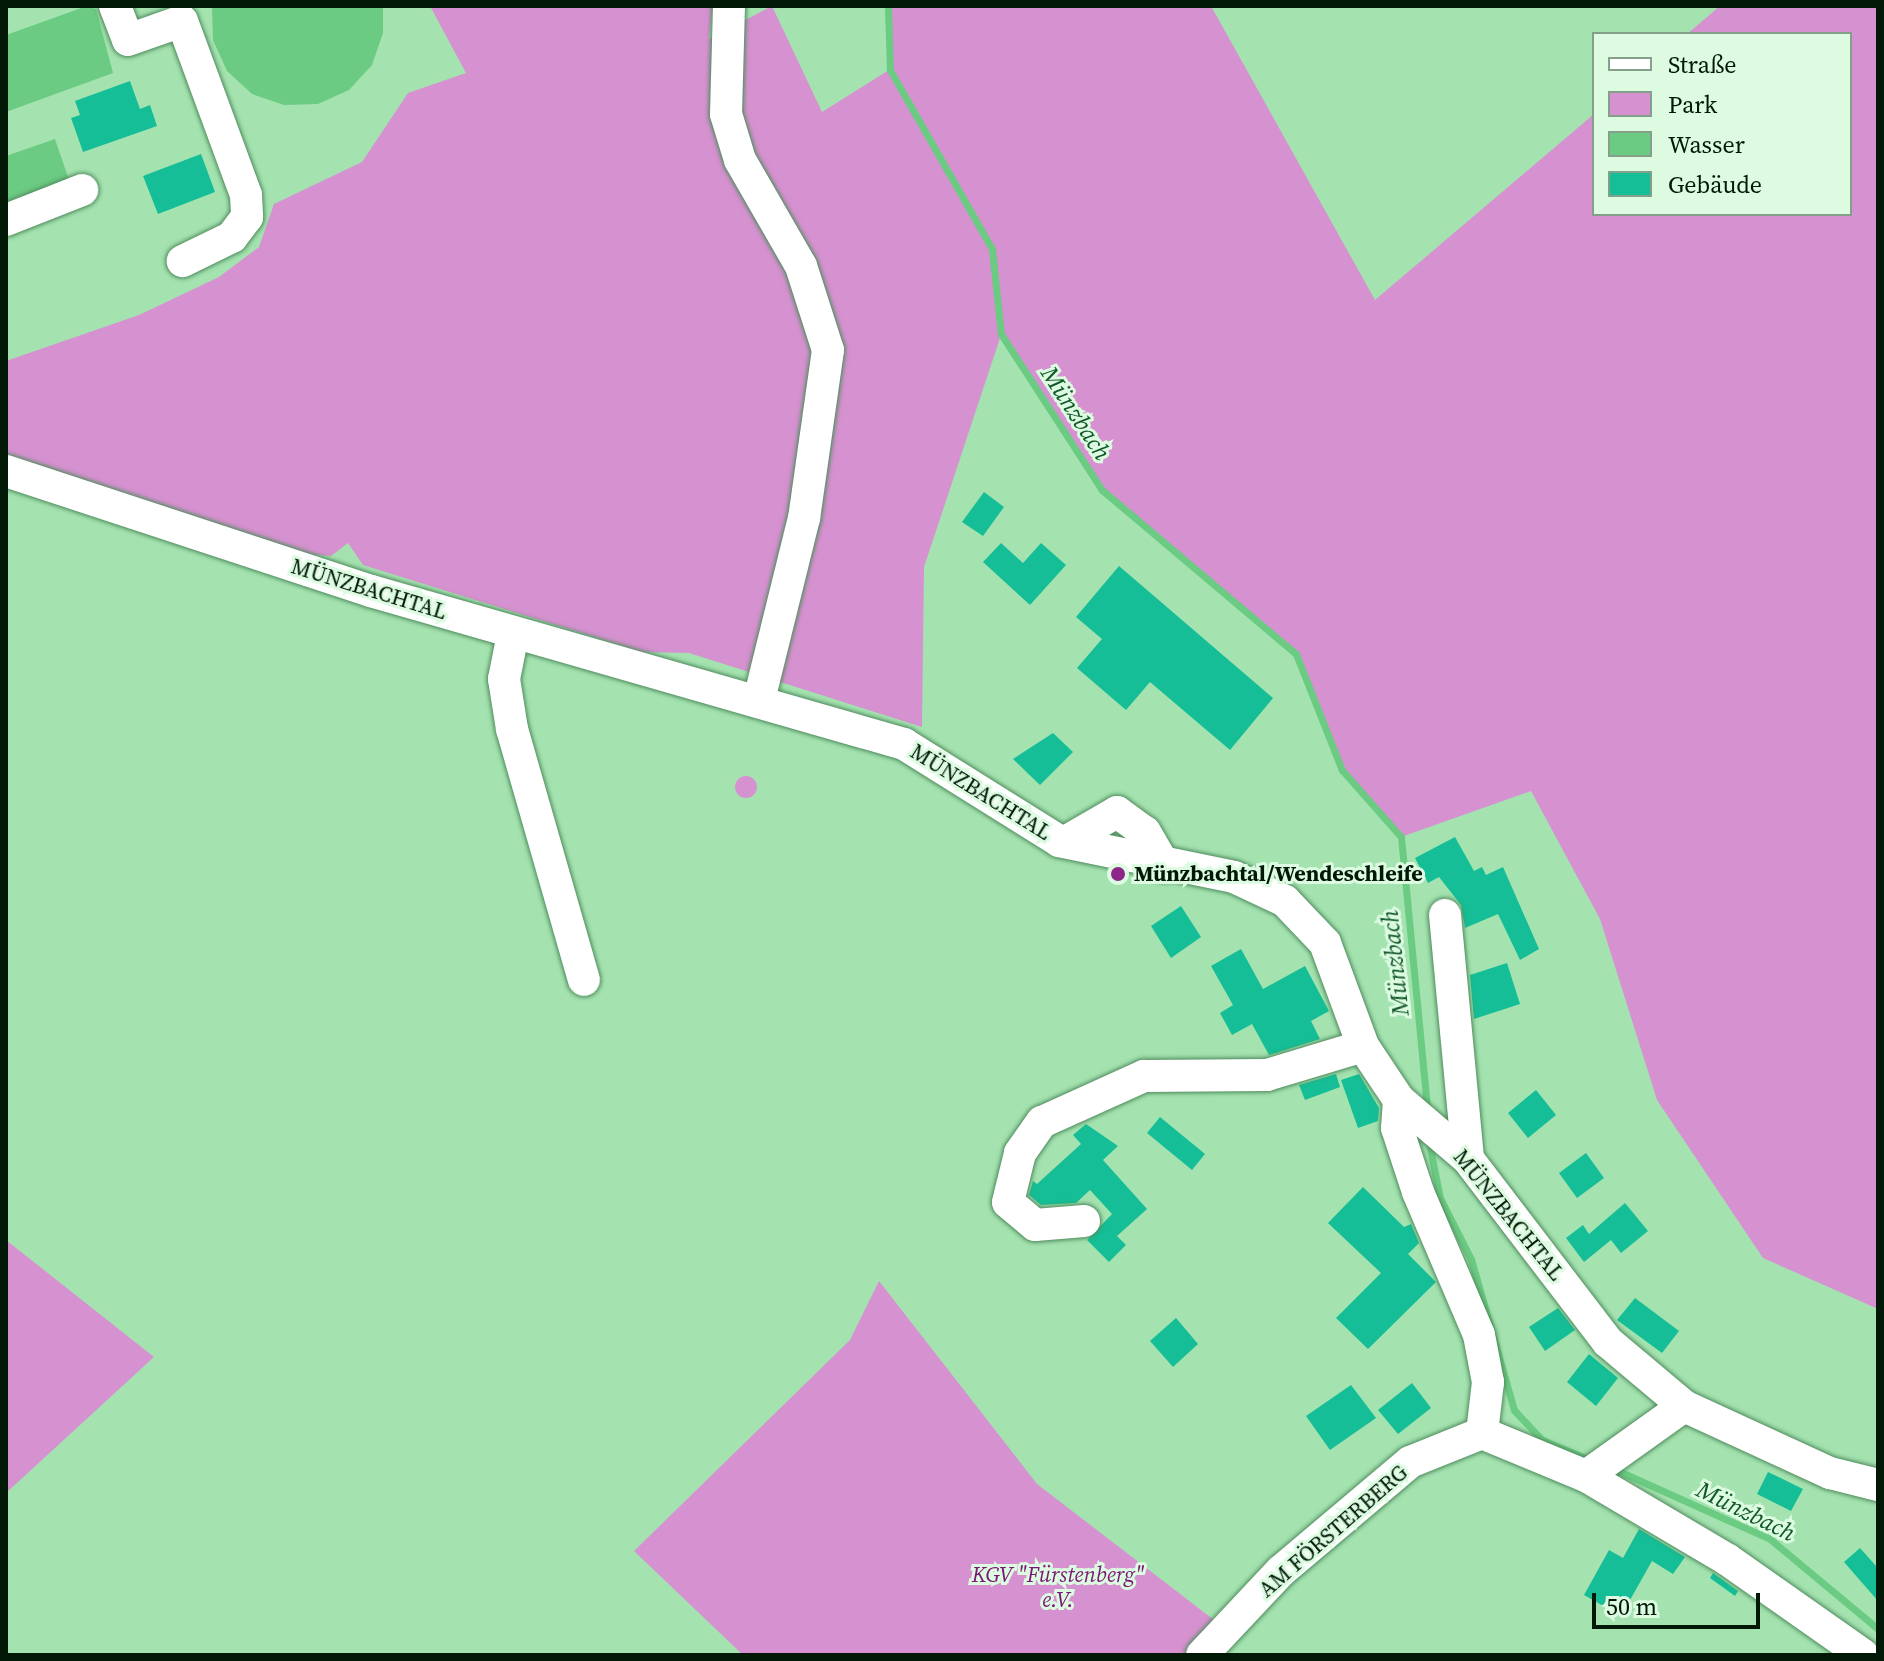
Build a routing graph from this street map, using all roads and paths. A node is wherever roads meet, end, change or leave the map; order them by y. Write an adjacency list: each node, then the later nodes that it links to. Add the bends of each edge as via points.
1 (115, 6): 3 (street, via 128,40)
2 (729, 6): 9 (street, via 726,114 740,160 801,266 828,350 804,518)
3 (186, 13): 6 (street, via 246,195 247,217 232,237)
4 (82, 190): 5 (street)
5 (6, 220)
6 (183, 261)
7 (6, 471): 8 (street, MÜNZBACHTAL)
8 (513, 634): 9 (street, MÜNZBACHTAL); 13 (street, via 504,679 512,729)
9 (759, 700): 10 (street, MÜNZBACHTAL, via 904,744)
10 (1065, 842): 11 (street, MÜNZBACHTAL); 11 (street, via 1117,812 1145,832)
11 (1165, 866): 14 (street, MÜNZBACHTAL, via 1234,877 1285,901 1325,943)
12 (1445, 915): 16 (street)
13 (584, 980)
14 (1363, 1046): 15 (street, MÜNZBACHTAL); 17 (street, via 1267,1075 1144,1076 1042,1122 1020,1153 1008,1202 1035,1225)
15 (1405, 1105): 16 (street, MÜNZBACHTAL); 19 (street, via 1397,1128 1418,1192 1479,1335 1488,1382)
16 (1468, 1159): 18 (street, MÜNZBACHTAL, via 1608,1342)
17 (1084, 1221)
18 (1684, 1406): 20 (street); 21 (street, MÜNZBACHTAL, via 1830,1473)
19 (1482, 1433): 20 (street); 22 (street, AM FÖRSTERBERG, via 1410,1462 1281,1571)
20 (1590, 1471): 23 (street)
21 (1878, 1485)
22 (1202, 1655)
23 (1863, 1655)

